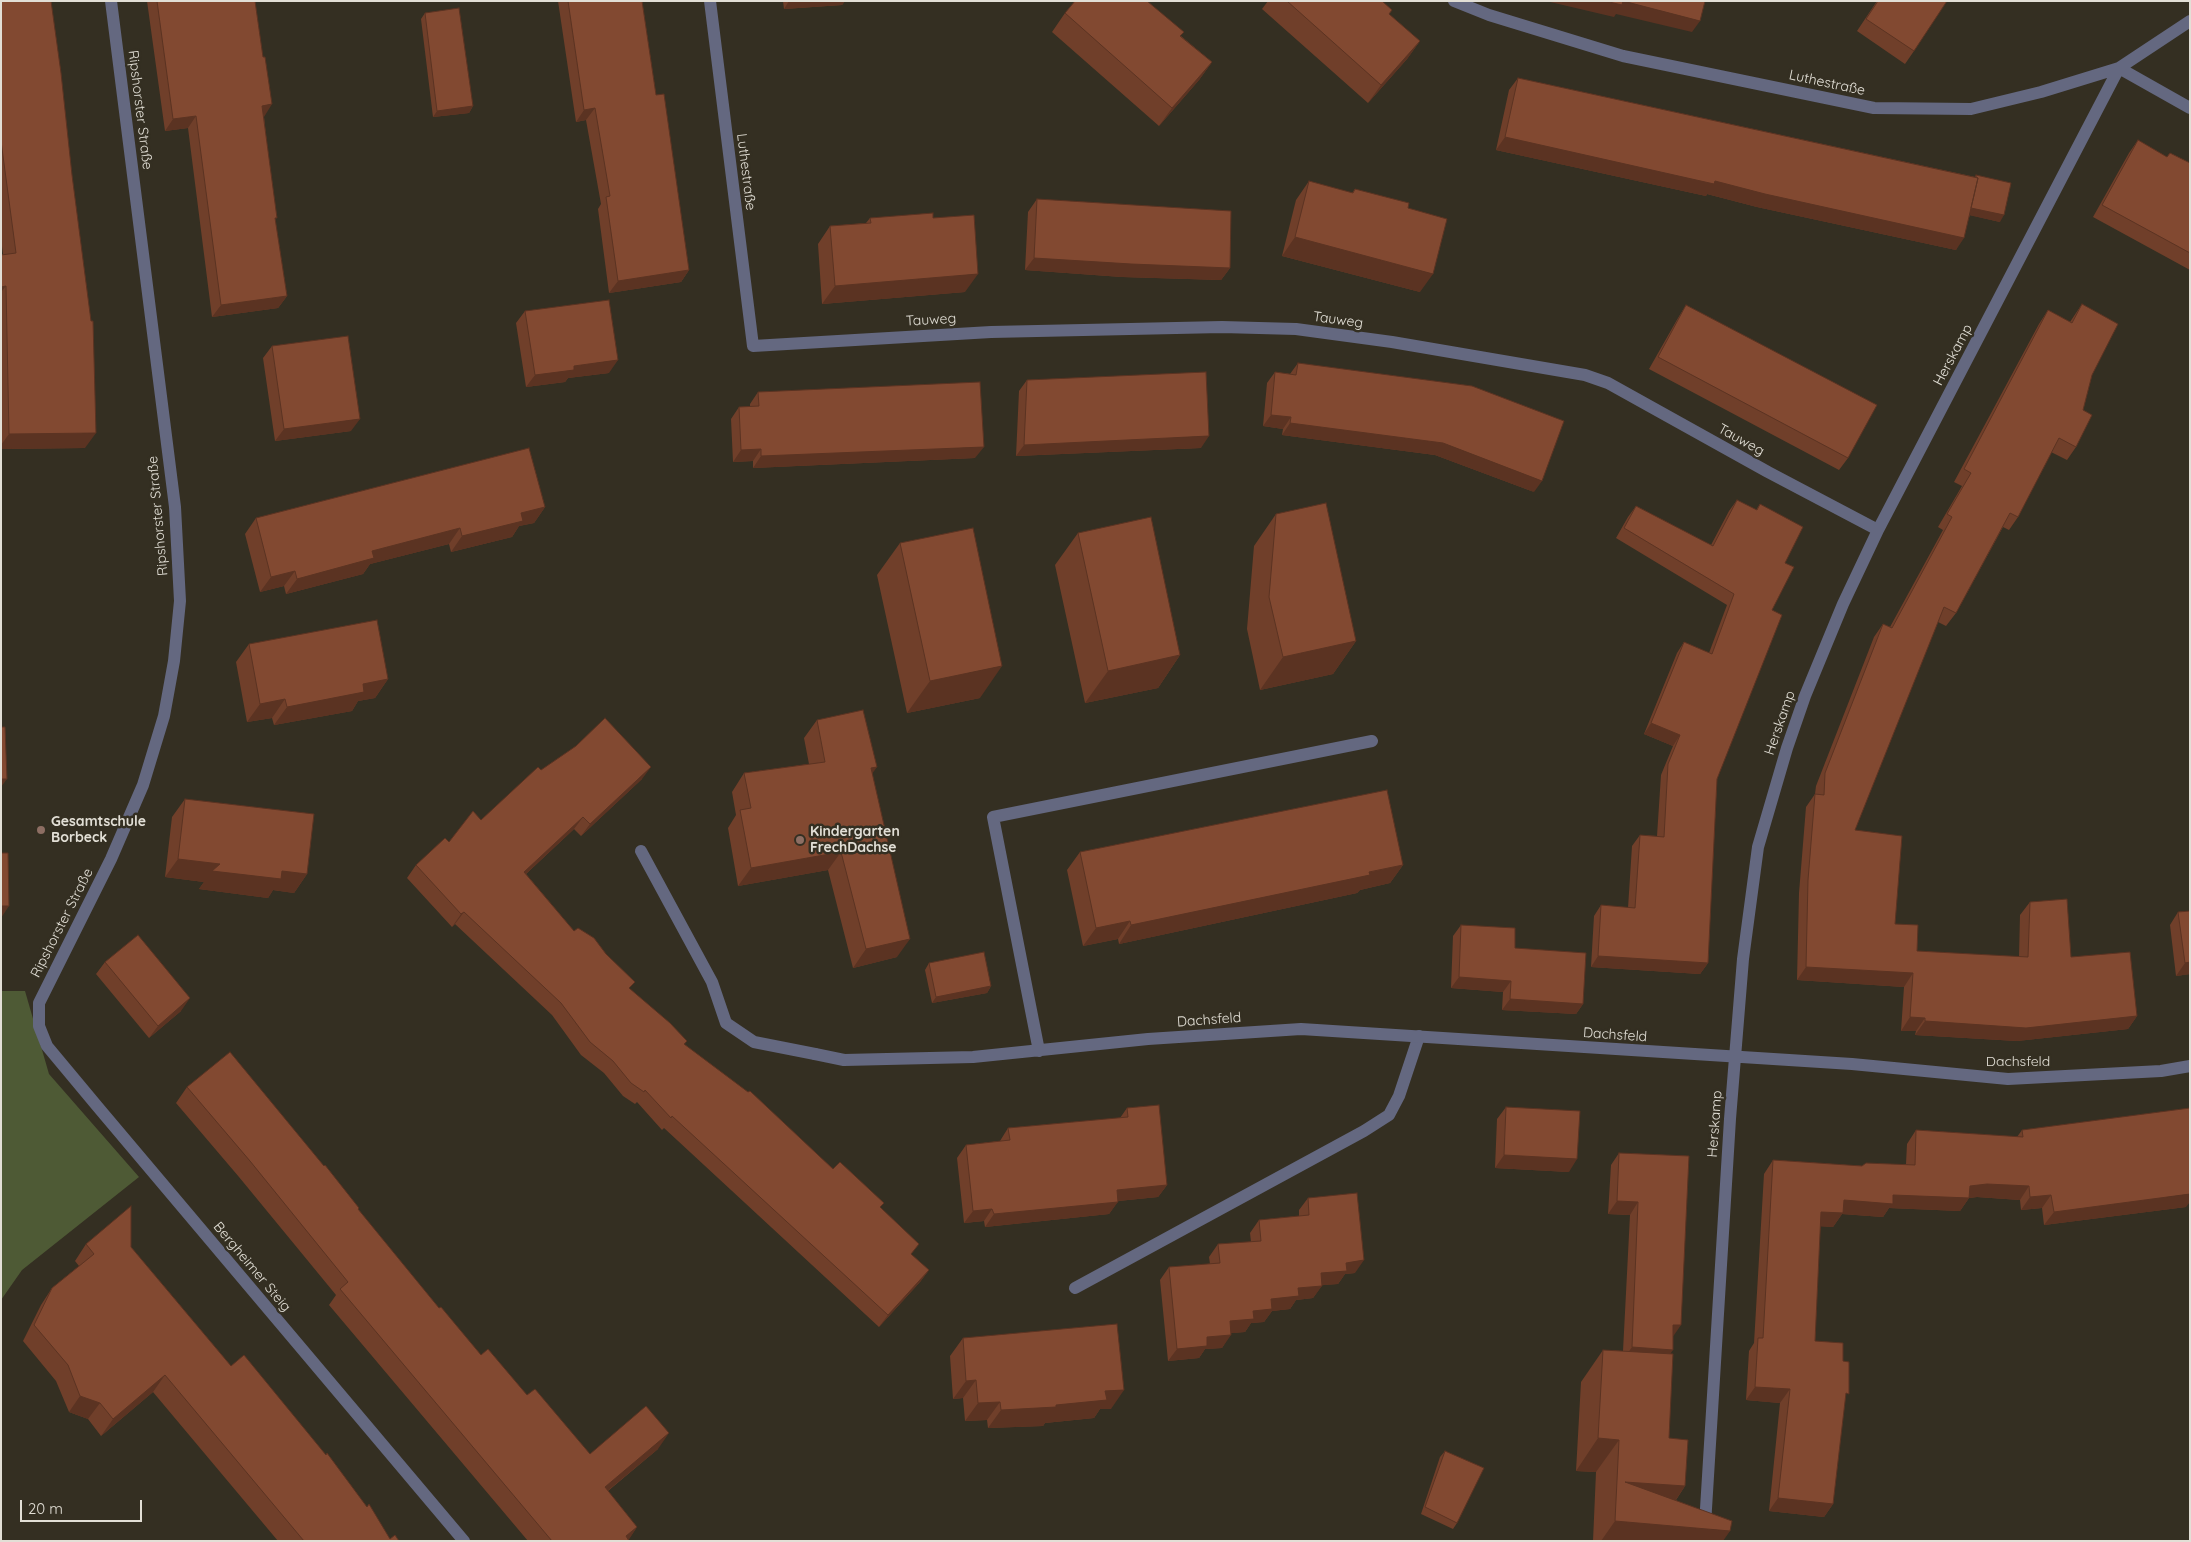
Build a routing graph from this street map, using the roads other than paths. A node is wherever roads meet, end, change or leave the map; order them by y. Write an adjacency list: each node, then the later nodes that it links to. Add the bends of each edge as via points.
1 (111, 1): 11 (street, Ripshorster Straße, via 175,507 180,601 164,716 143,785 111,859)
2 (710, 1): 7 (street, Luthestraße)
3 (1454, 1): 5 (street, Luthestraße, via 1623,56 1874,108 1971,109)
4 (2190, 21): 5 (street, Herskamp)
5 (2119, 68): 6 (street); 8 (street, Herskamp)
6 (2190, 108)
7 (753, 346): 8 (street, Tauweg, via 991,332 1222,327 1296,329 1392,342 1585,375 1608,383)
8 (1878, 530): 14 (street, Herskamp, via 1805,696 1786,748 1758,846 1742,969)
9 (1372, 741): 13 (street, via 993,817)
10 (641, 851): 13 (street, Dachsfeld, via 712,982 726,1023 754,1042 844,1060 973,1057)
11 (39, 1003): 17 (street, Bergheimer Steig, via 39,1026 47,1046)
12 (1419, 1036): 13 (street, Dachsfeld, via 1301,1029); 14 (street, Dachsfeld); 16 (street, via 1399,1096 1389,1114 1364,1131)
13 (1039, 1050)
14 (1736, 1057): 15 (street, Dachsfeld, via 2008,1079 2161,1071); 18 (street, Herskamp)
15 (2190, 1066)
16 (1075, 1288)
17 (464, 1541)
18 (1704, 1541)

